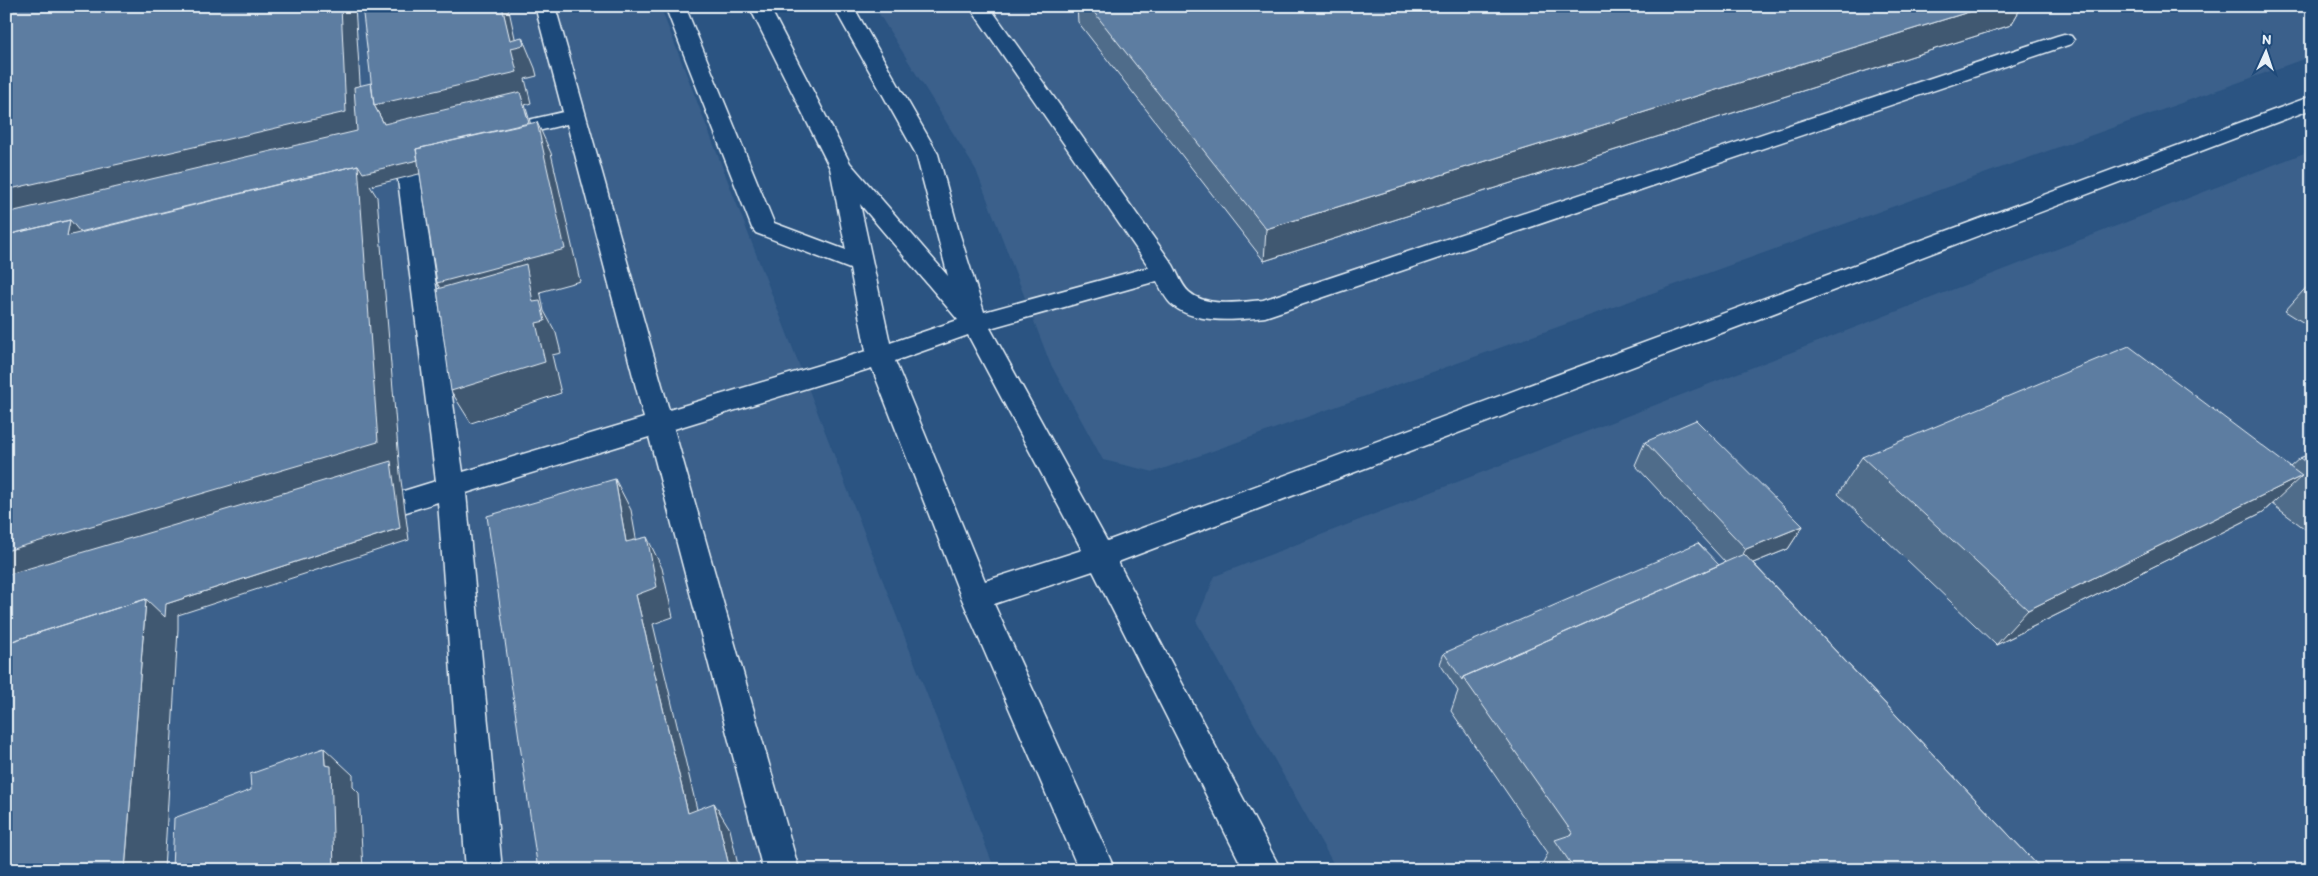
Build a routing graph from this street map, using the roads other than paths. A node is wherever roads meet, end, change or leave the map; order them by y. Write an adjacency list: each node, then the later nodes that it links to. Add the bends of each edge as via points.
1 (545, 6): 8 (street)
2 (675, 6): 12 (street, via 764,228)
3 (759, 6): 11 (street)
4 (843, 6): 14 (street, via 927,154 947,232)
5 (978, 6): 13 (street)
6 (2064, 40): 13 (street, via 1265,308 1239,312 1203,308 1181,299)
7 (2312, 102): 19 (street)
8 (575, 116): 9 (street); 16 (street)
9 (481, 138)
10 (406, 156): 17 (street)
11 (840, 166): 12 (street); 14 (street)
12 (862, 265): 15 (street)
13 (1164, 271): 14 (street)
14 (976, 323): 15 (street); 19 (street)
15 (880, 356): 16 (street); 20 (street)
16 (659, 423): 17 (street); 22 (street)
17 (451, 487): 18 (street); 21 (street)
18 (347, 520)
19 (1100, 556): 20 (street); 24 (street)
20 (976, 597): 23 (street)
21 (484, 870)
22 (780, 870)
23 (1097, 870)
24 (1263, 870)

